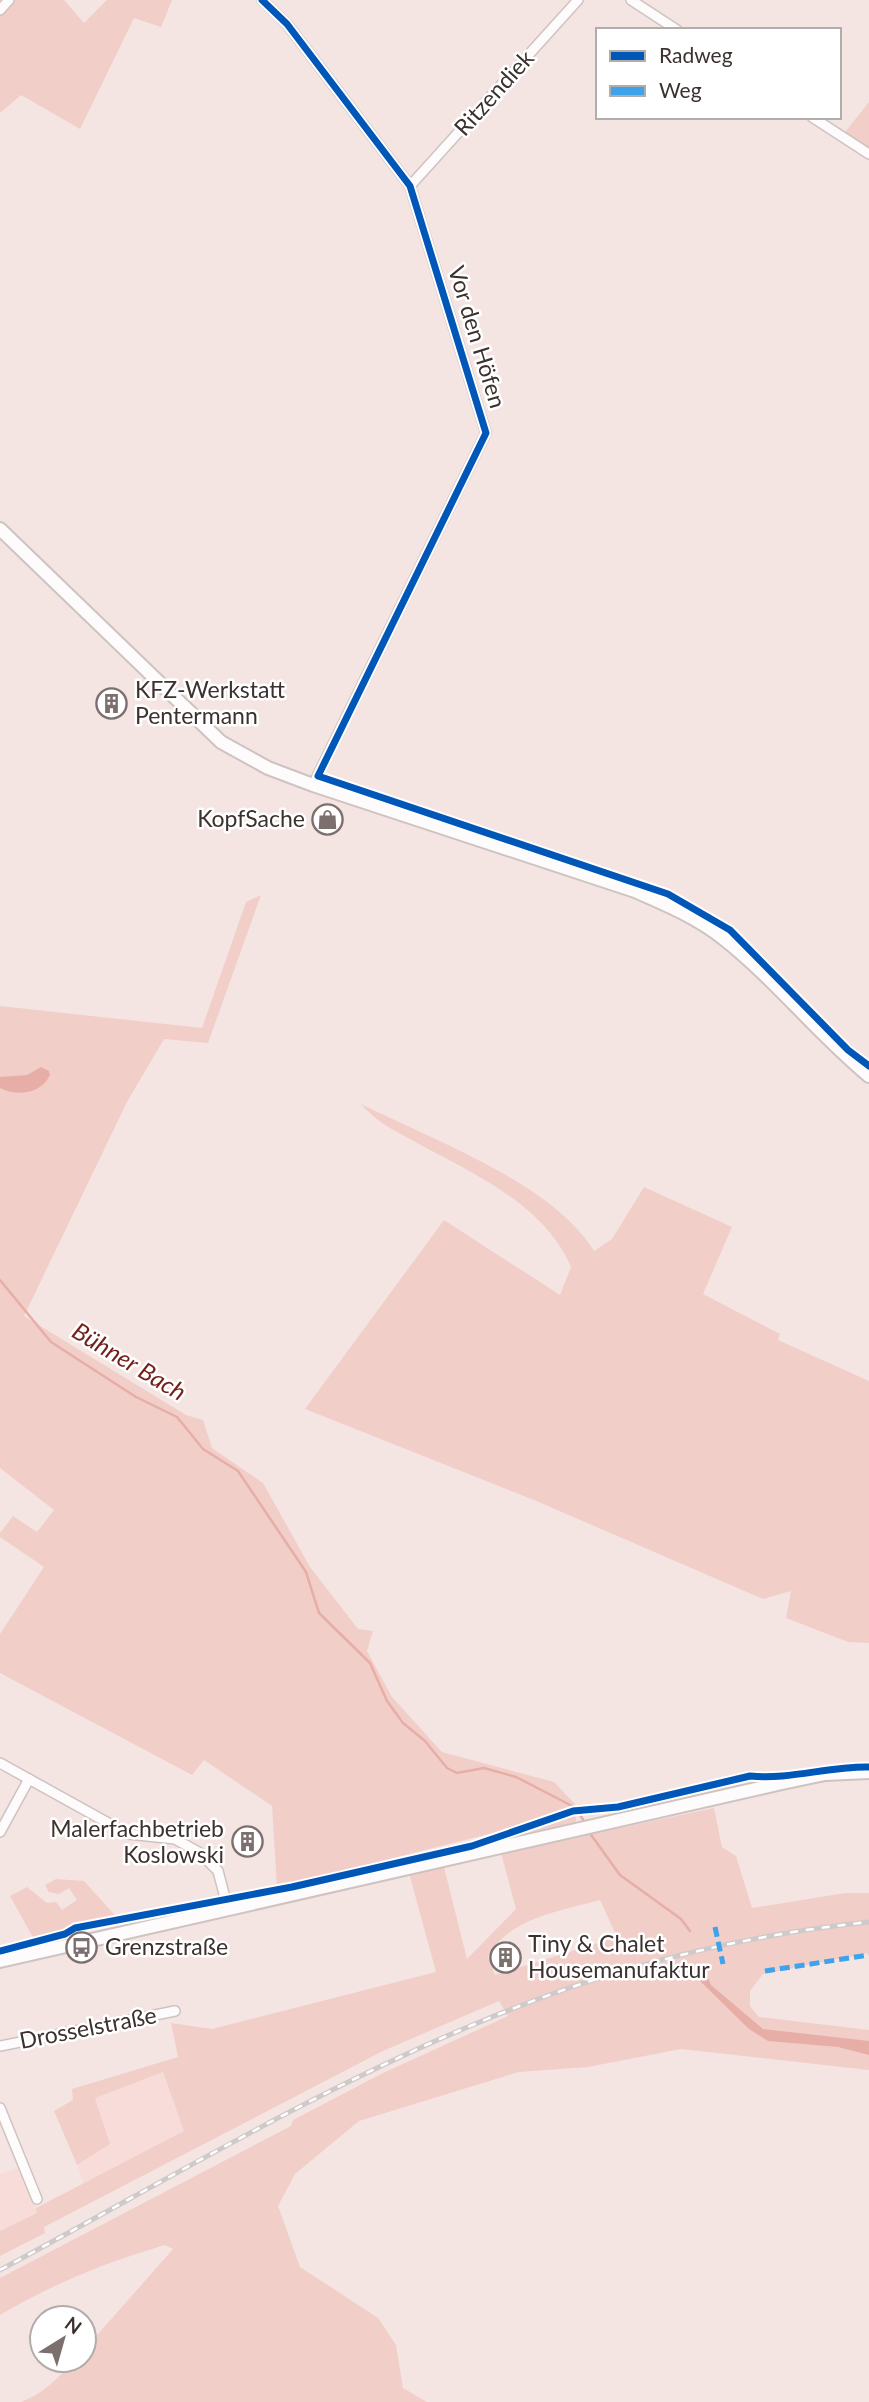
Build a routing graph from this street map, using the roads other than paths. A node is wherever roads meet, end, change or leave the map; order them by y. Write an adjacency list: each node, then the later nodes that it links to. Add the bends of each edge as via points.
1 (9, 0): 5 (street)
2 (261, 0): 9 (street, Vor den Höfen, via 287,24)
3 (578, 0): 9 (street, Ritzendiek)
4 (631, 0): 6 (street)
5 (0, 10)
6 (674, 28)
7 (816, 119): 8 (street)
8 (869, 154)
9 (410, 186): 11 (street, Vor den Höfen, via 486,433)
10 (0, 528): 11 (street, via 221,742 268,768)
11 (313, 785): 12 (street, via 635,891 680,911 724,939)
12 (869, 1076)
13 (0, 1763): 15 (street)
14 (869, 1772): 17 (street, via 825,1774)
15 (29, 1780): 16 (street); 17 (street, via 128,1835 175,1839 200,1853 218,1871)
16 (0, 1832)
17 (228, 1909): 18 (street)
18 (0, 1961)
19 (175, 2011): 20 (street, Drosselstraße)
20 (0, 2046)
21 (0, 2109): 22 (street)
22 (37, 2199)

